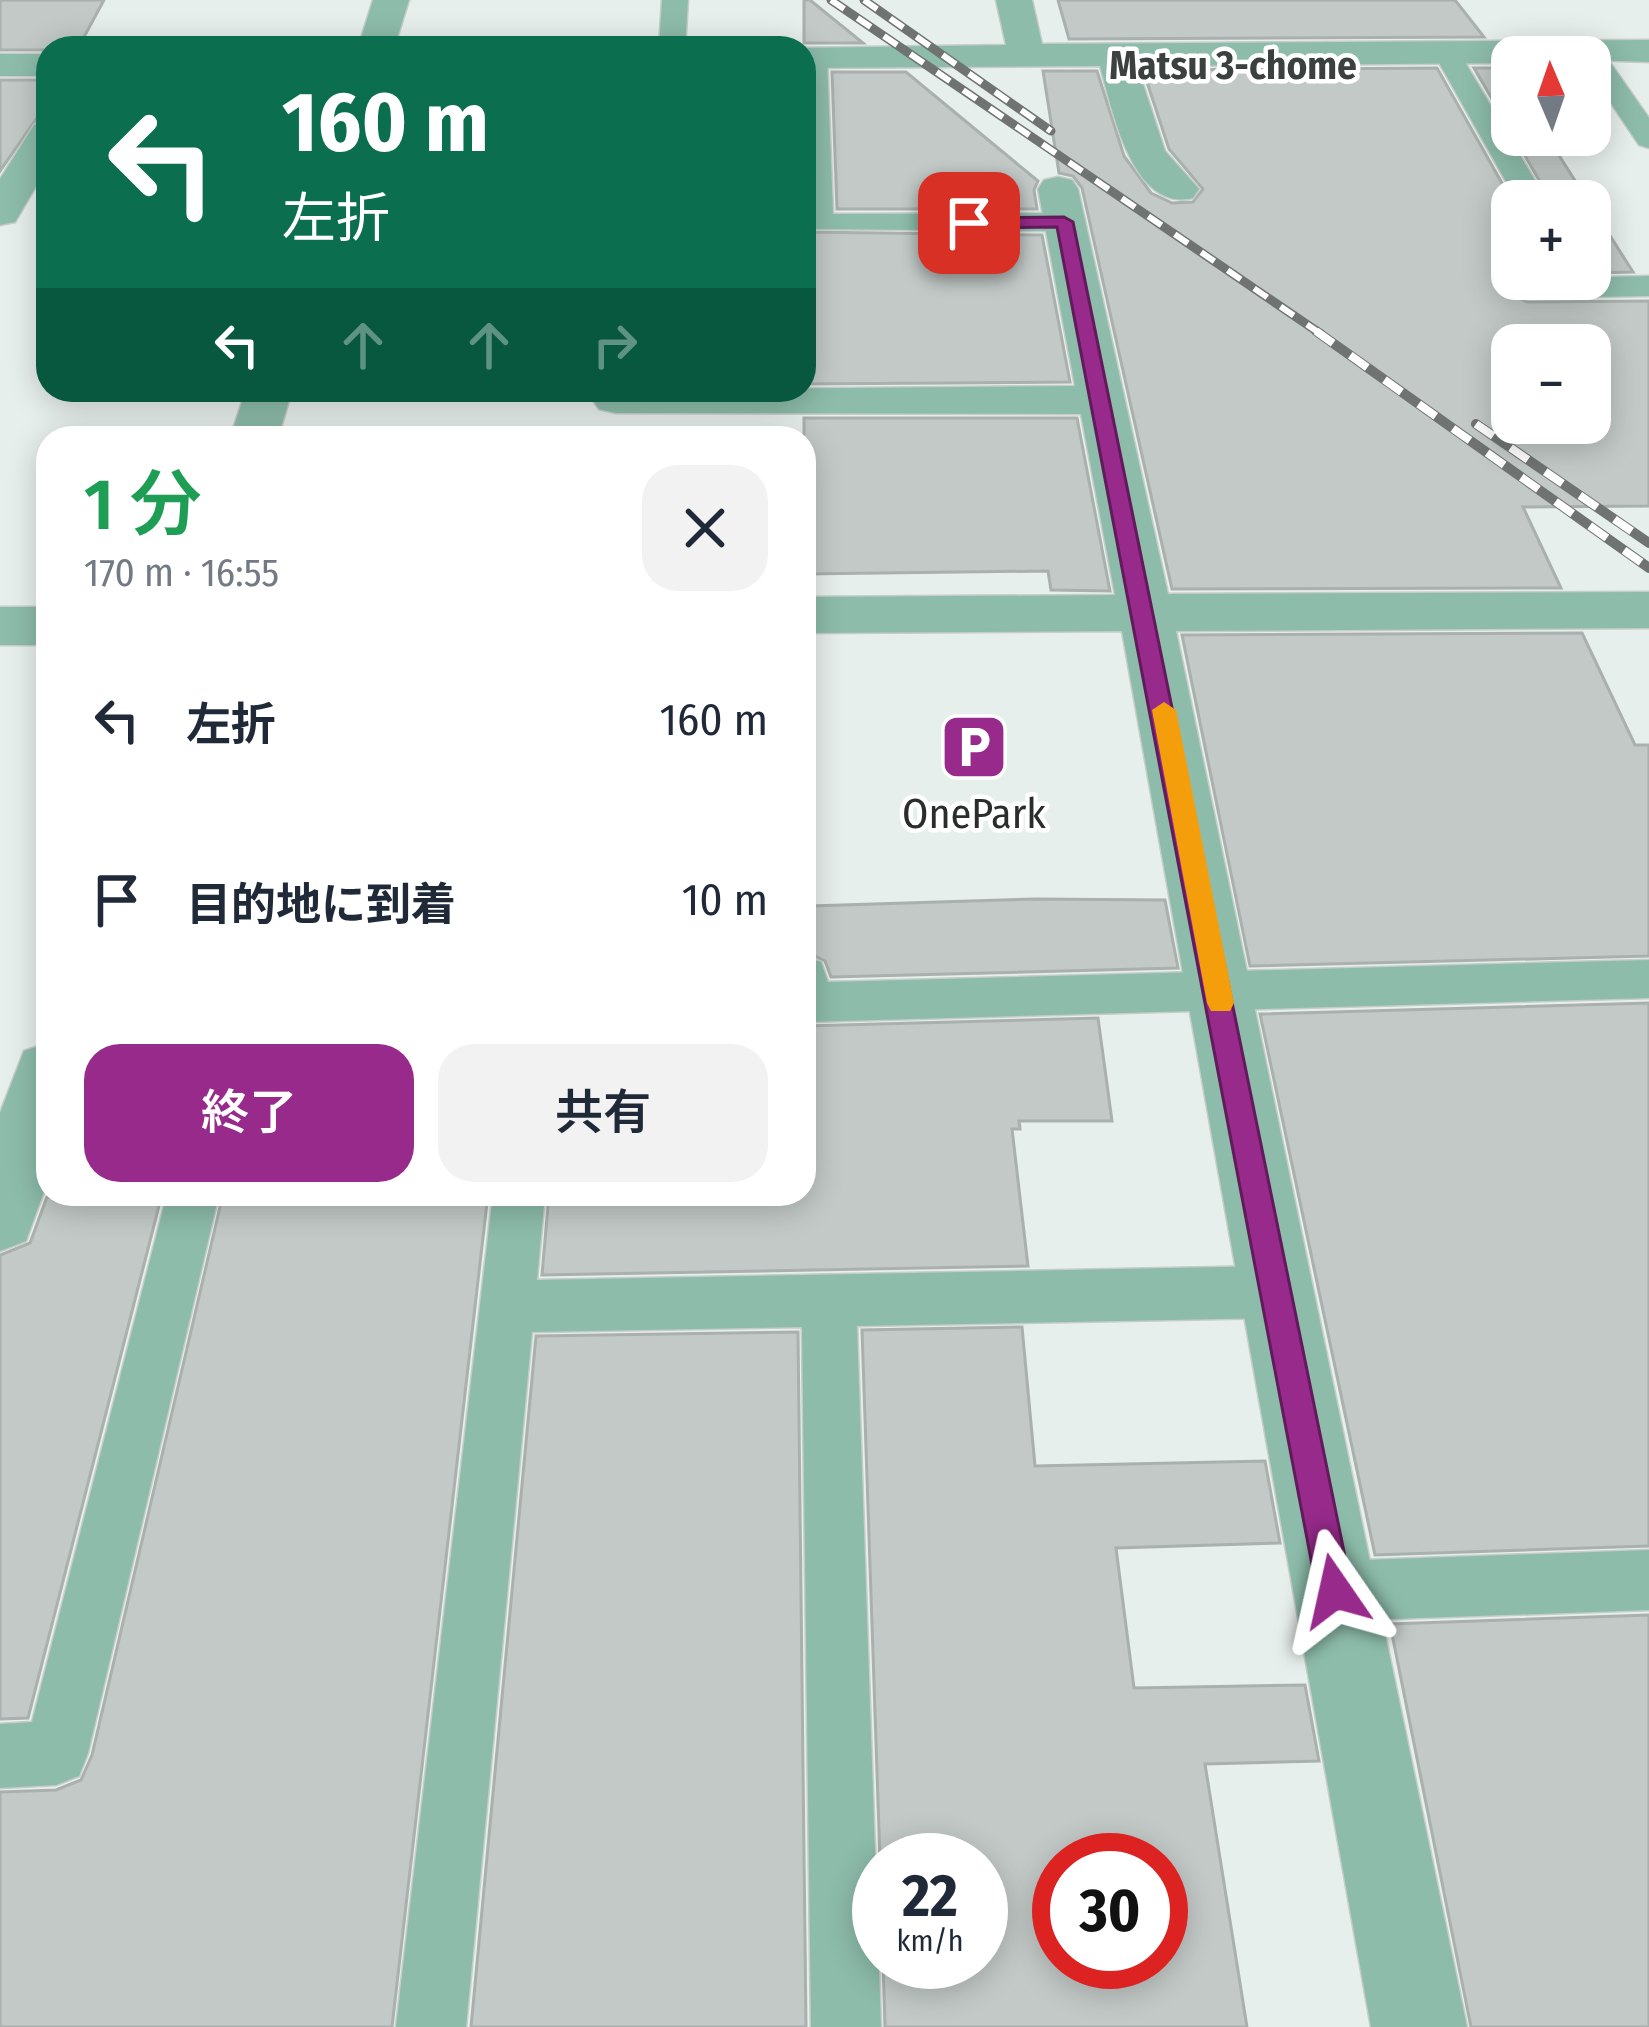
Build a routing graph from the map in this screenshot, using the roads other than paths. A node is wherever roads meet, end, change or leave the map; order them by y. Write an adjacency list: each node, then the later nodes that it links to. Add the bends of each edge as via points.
1 (392, 0): 4 (street)
2 (675, 0): 5 (lane)
3 (1014, 0): 11 (street)
4 (380, 36)
5 (673, 36)
6 (1649, 51): 9 (street)
7 (1446, 52): 8 (street); 10 (street); 18 (lane)
8 (1491, 52)
9 (1611, 52)
10 (1115, 55): 11 (street); 19 (street, via 1146,155)
11 (1026, 56): 12 (street)
12 (816, 57)
13 (36, 64): 14 (street)
14 (0, 65)
15 (1611, 85): 16 (lane)
16 (1649, 139)
17 (26, 151): 21 (street)
18 (1520, 180)
19 (1180, 189)
20 (1061, 205): 22 (lane); 26 (street)
21 (0, 213)
22 (816, 221)
23 (1611, 284): 24 (lane)
24 (1649, 286)
25 (816, 397): 26 (street)
26 (1102, 400): 29 (street)
27 (1649, 610): 29 (street)
28 (816, 615): 29 (street)
29 (1146, 615): 33 (street)
30 (0, 626): 31 (street)
31 (36, 626)
32 (1649, 979): 33 (lane)
33 (1219, 994): 34 (lane); 39 (street)
34 (816, 1003)
35 (36, 1121): 36 (street)
36 (22, 1178)
37 (190, 1206): 44 (lane, via 56,1753)
38 (518, 1206): 41 (lane)
39 (1277, 1292): 40 (lane); 43 (street)
40 (829, 1300): 41 (lane); 46 (lane)
41 (508, 1306): 45 (lane)
42 (1649, 1580): 43 (lane)
43 (1335, 1591): 47 (street)
44 (0, 1756)
45 (431, 2027)
46 (846, 2027)
47 (1419, 2027)

